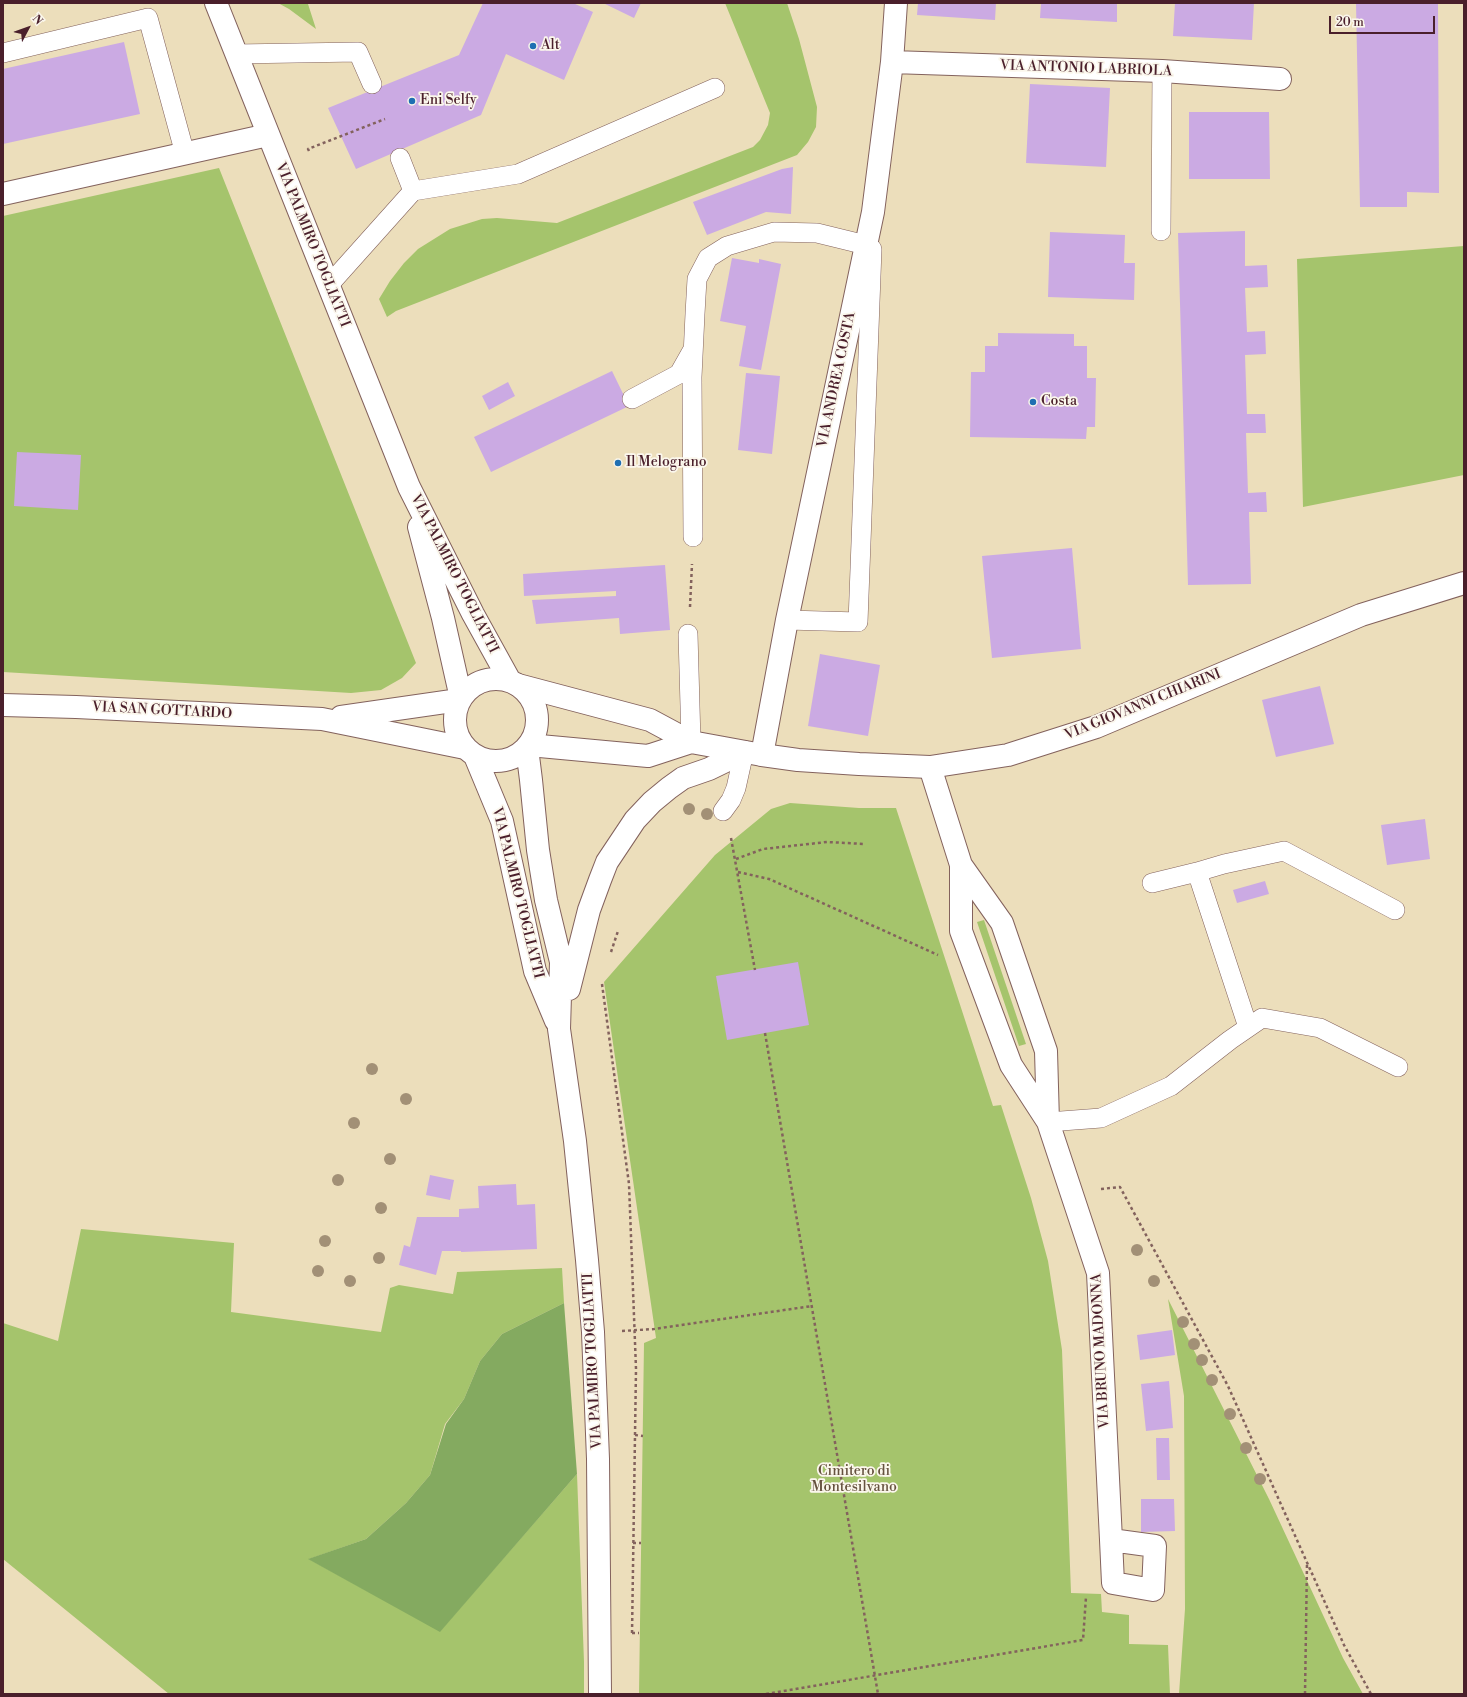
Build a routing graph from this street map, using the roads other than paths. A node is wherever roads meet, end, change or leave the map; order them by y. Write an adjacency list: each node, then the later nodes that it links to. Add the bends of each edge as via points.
1 (216, 3): 4 (main road, VIA PALMIRO TOGLIATTI)
2 (896, 3): 5 (main road, VIA ANDREA COSTA)
3 (3, 53): 11 (lane, via 148,18)
4 (236, 54): 8 (lane, via 358,52); 10 (main road, VIA PALMIRO TOGLIATTI)
5 (892, 62): 6 (main road, VIA ANTONIO LABRIOLA); 15 (main road, VIA ANDREA COSTA)
6 (1162, 71): 7 (main road, VIA ANTONIO LABRIOLA); 16 (lane)
7 (1280, 79)
8 (372, 84)
9 (715, 88): 13 (lane, via 518,174)
10 (268, 135): 11 (main road); 18 (main road, VIA PALMIRO TOGLIATTI)
11 (184, 154): 14 (main road)
12 (400, 158): 13 (lane)
13 (413, 191): 18 (lane)
14 (3, 194)
15 (873, 212): 17 (main road, VIA ANDREA COSTA); 24 (lane, via 858,622)
16 (1161, 231)
17 (866, 245): 19 (lane, via 817,233 774,232 727,246 708,258 697,279); 24 (main road, VIA ANDREA COSTA)
18 (328, 286): 21 (main road, VIA PALMIRO TOGLIATTI)
19 (694, 348): 20 (lane, via 679,374); 22 (lane)
20 (632, 399)
21 (409, 487): 26 (main road, VIA PALMIRO TOGLIATTI, via 473,614); 27 (main road, VIA PALMIRO TOGLIATTI, via 443,618)
22 (693, 537)
23 (1464, 583): 34 (main road, VIA GIOVANNI CHIARINI, via 1361,615 1096,727 1008,755)
24 (787, 620): 33 (main road, VIA ANDREA COSTA)
25 (688, 634): 30 (lane)
26 (514, 683): 27 (main road, via 501,679 482,681); 30 (main road, VIA GIOVANNI CHIARINI, via 650,720); 31 (main road, via 526,691 536,708 537,728)
27 (460, 699): 29 (main road, VIA SAN GOTTARDO); 32 (main road, via 455,725 458,737)
28 (3, 705): 29 (main road, VIA SAN GOTTARDO)
29 (322, 719): 32 (main road, VIA SAN GOTTARDO)
30 (691, 742): 31 (main road, VIA GIOVANNI CHIARINI, via 648,756); 33 (main road, VIA GIOVANNI CHIARINI)
31 (528, 747): 32 (main road, via 508,760 497,762); 41 (main road, VIA PALMIRO TOGLIATTI, via 538,850 560,962)
32 (470, 752): 41 (main road, VIA PALMIRO TOGLIATTI, via 502,821 535,971)
33 (753, 753): 34 (main road, VIA GIOVANNI CHIARINI, via 859,764); 35 (lane, via 732,800); 41 (main road, via 683,778 639,816 622,839 607,862 589,910)
34 (930, 767): 36 (main road, VIA BRUNO MADONNA)
35 (723, 811)
36 (961, 865): 43 (main road, VIA BRUNO MADONNA, via 961,931 1011,1065); 43 (main road, VIA BRUNO MADONNA, via 1002,923 1046,1051)
37 (1197, 872): 38 (lane); 39 (lane, via 1284,851); 40 (lane)
38 (1152, 883)
39 (1395, 910)
40 (1248, 1028): 42 (lane, via 1262,1018 1320,1028); 43 (lane, via 1171,1086 1101,1118)
41 (559, 1029): 45 (main road, VIA PALMIRO TOGLIATTI, via 582,1201 593,1332 598,1459)
42 (1398, 1067)
43 (1048, 1122): 44 (main road, VIA BRUNO MADONNA, via 1098,1273)
44 (1111, 1540)
45 (600, 1694)

